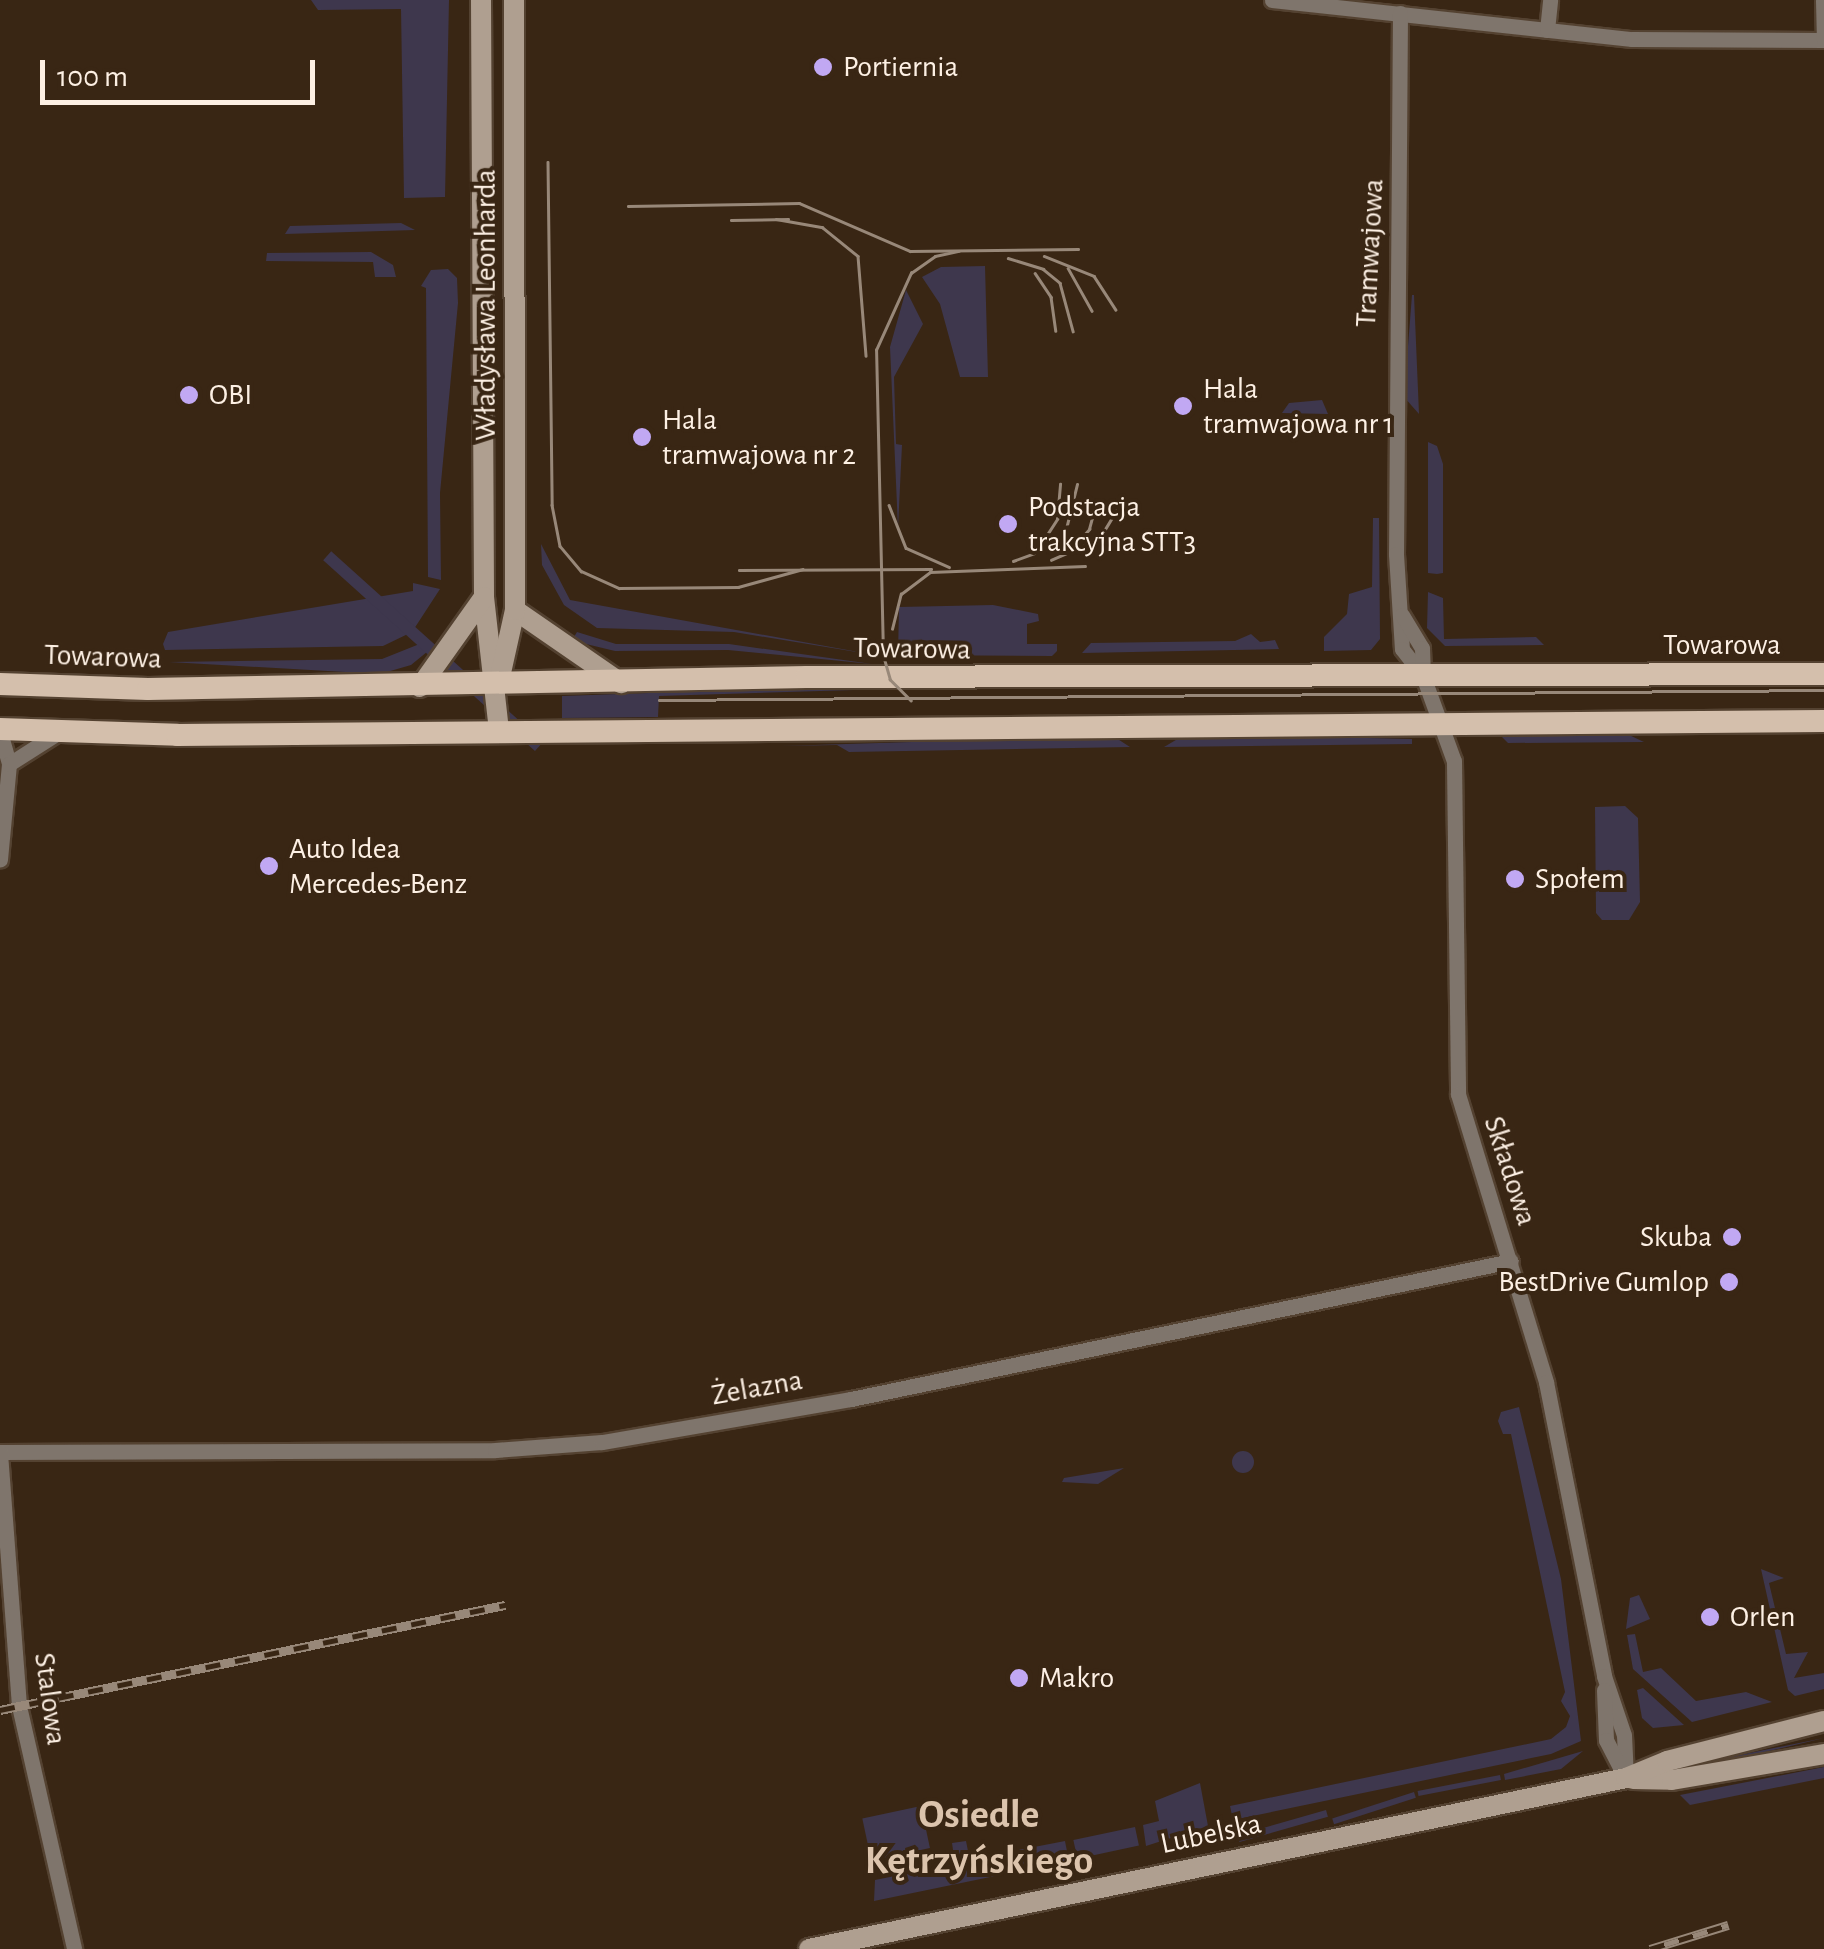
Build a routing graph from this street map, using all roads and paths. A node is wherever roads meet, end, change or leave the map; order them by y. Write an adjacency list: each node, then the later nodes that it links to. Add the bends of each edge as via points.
1 (481, 0): 9 (main road, Władysława Leonharda)
2 (514, 0): 10 (main road, Władysława Leonharda)
3 (1272, 0): 6 (street)
4 (1550, 0): 7 (street)
5 (1823, 0): 8 (street)
6 (1400, 14): 7 (street); 12 (street, Tramwajowa, via 1402,270 1393,335 1402,615 1422,648)
7 (1547, 30): 8 (street, via 1705,42)
8 (1824, 40)
9 (484, 597): 15 (main road, Władysława Leonharda); 16 (main road)
10 (515, 610): 13 (main road); 15 (main road, Władysława Leonharda)
11 (1824, 674): 12 (main road, Towarowa)
12 (1423, 676): 13 (main road, Towarowa, via 807,676); 18 (street, Składowa)
13 (621, 683): 15 (main road, Towarowa)
14 (0, 684): 16 (main road, Towarowa)
15 (498, 686): 16 (main road, Towarowa); 20 (main road, Władysława Leonharda)
16 (420, 687)
17 (1824, 721): 18 (main road)
18 (1441, 724): 20 (main road); 24 (street, Składowa, via 1454,761 1458,1094)
19 (0, 731): 21 (main road); 22 (street)
20 (498, 731): 21 (main road)
21 (63, 732): 22 (street)
22 (9, 764): 23 (street)
23 (0, 860)
24 (1511, 1261): 25 (street, Żelazna, via 851,1398 602,1442 495,1450); 28 (street, Składowa, via 1546,1382 1604,1676 1606,1740)
25 (0, 1452): 29 (street, Stalowa, via 19,1706)
26 (1824, 1721): 28 (main road, Lubelska)
27 (1824, 1754): 28 (main road, Lubelska, via 1672,1780)
28 (1626, 1778): 30 (main road, Lubelska)
29 (74, 1949)
30 (809, 1949)

